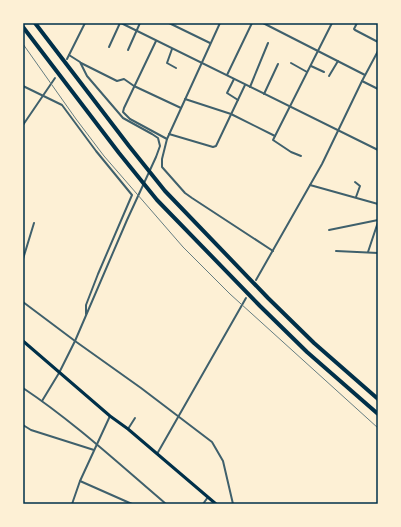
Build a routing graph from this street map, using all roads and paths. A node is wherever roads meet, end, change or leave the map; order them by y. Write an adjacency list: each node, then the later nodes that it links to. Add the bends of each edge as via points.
1 (35, 23): 78 (highway, via 166,190 314,343)
2 (85, 23): 22 (street)
3 (121, 23): 12 (street); 17 (street)
4 (140, 23): 12 (street)
5 (169, 23): 16 (street)
6 (220, 23): 16 (street)
7 (252, 23): 34 (street)
8 (263, 23): 20 (street)
9 (332, 23): 20 (street)
10 (357, 23): 14 (street, via 355,30)
11 (23, 27): 80 (highway, via 157,200 307,352)
12 (136, 31): 13 (street); 19 (street)
13 (156, 41): 18 (street); 41 (street)
14 (378, 42)
15 (268, 43): 42 (street)
16 (210, 44): 26 (street)
17 (110, 46)
18 (172, 49): 26 (street); 30 (street, via 167,63)
19 (128, 50)
20 (318, 51): 24 (street); 29 (street)
21 (378, 52): 33 (street)
22 (69, 55): 23 (street); 25 (street)
23 (67, 59)
24 (338, 61): 33 (street); 35 (street)
25 (80, 62): 41 (street, via 117,81 124,79); 73 (street, via 87,76 123,118 158,138 160,146)
26 (201, 63): 34 (street); 46 (street)
27 (291, 63): 31 (street)
28 (278, 64): 44 (street)
29 (311, 66): 31 (street); 32 (street)
30 (176, 68)
31 (307, 72): 48 (street)
32 (324, 72)
33 (365, 75): 38 (street)
34 (227, 76): 37 (street)
35 (329, 76)
36 (55, 78): 45 (street)
37 (234, 79): 39 (street); 47 (street, via 227,93)
38 (362, 81): 43 (street); 52 (street)
39 (245, 85): 42 (street); 47 (street)
40 (23, 86): 45 (street)
41 (134, 86): 49 (street); 55 (street, via 124,108 124,115)
42 (250, 87): 44 (street)
43 (378, 89)
44 (264, 94): 48 (street)
45 (43, 95): 51 (street); 73 (street, via 62,105 132,195 98,274 86,306)
46 (185, 99): 49 (street); 50 (street)
47 (238, 100): 50 (street)
48 (290, 106): 52 (street); 54 (street)
49 (181, 108): 53 (street)
50 (231, 114): 53 (street, via 216,146 213,147); 54 (street)
51 (23, 125)
52 (338, 131): 56 (street); 59 (street)
53 (169, 134): 55 (street)
54 (275, 136): 57 (street, via 274,141)
55 (167, 139): 66 (street, via 162,167 185,193)
56 (378, 150)
57 (301, 156)
58 (355, 182): 60 (street, via 360,186)
59 (310, 185): 60 (street); 66 (street)
60 (356, 197): 61 (street)
61 (378, 204)
62 (378, 221): 64 (street); 67 (street)
63 (34, 223): 69 (street)
64 (329, 230)
65 (336, 251): 67 (street)
66 (272, 252): 70 (street)
67 (368, 252): 68 (street)
68 (378, 253)
69 (23, 259)
70 (256, 280)
71 (246, 298): 82 (street)
72 (23, 302): 75 (street)
73 (86, 315): 75 (street)
74 (23, 341): 76 (main road)
75 (75, 341): 76 (street); 82 (street)
76 (59, 373): 79 (street); 81 (main road)
77 (23, 388): 79 (street)
78 (378, 399)
79 (42, 401): 86 (street)
80 (378, 414)
81 (110, 416): 85 (main road); 86 (street)
82 (178, 416): 88 (street); 98 (street, via 215,445 223,461)
83 (135, 418): 85 (street)
84 (23, 425): 87 (street)
85 (128, 430): 88 (main road)
86 (97, 443): 87 (street); 91 (street)
87 (94, 450): 89 (street)
88 (157, 454): 90 (main road)
89 (80, 481): 92 (street); 93 (street)
90 (208, 497): 96 (street); 97 (main road)
91 (162, 501): 94 (street); 95 (street)
92 (72, 504)
93 (132, 504)
94 (160, 504)
95 (166, 504)
96 (203, 504)
97 (216, 504)
98 (233, 504)

